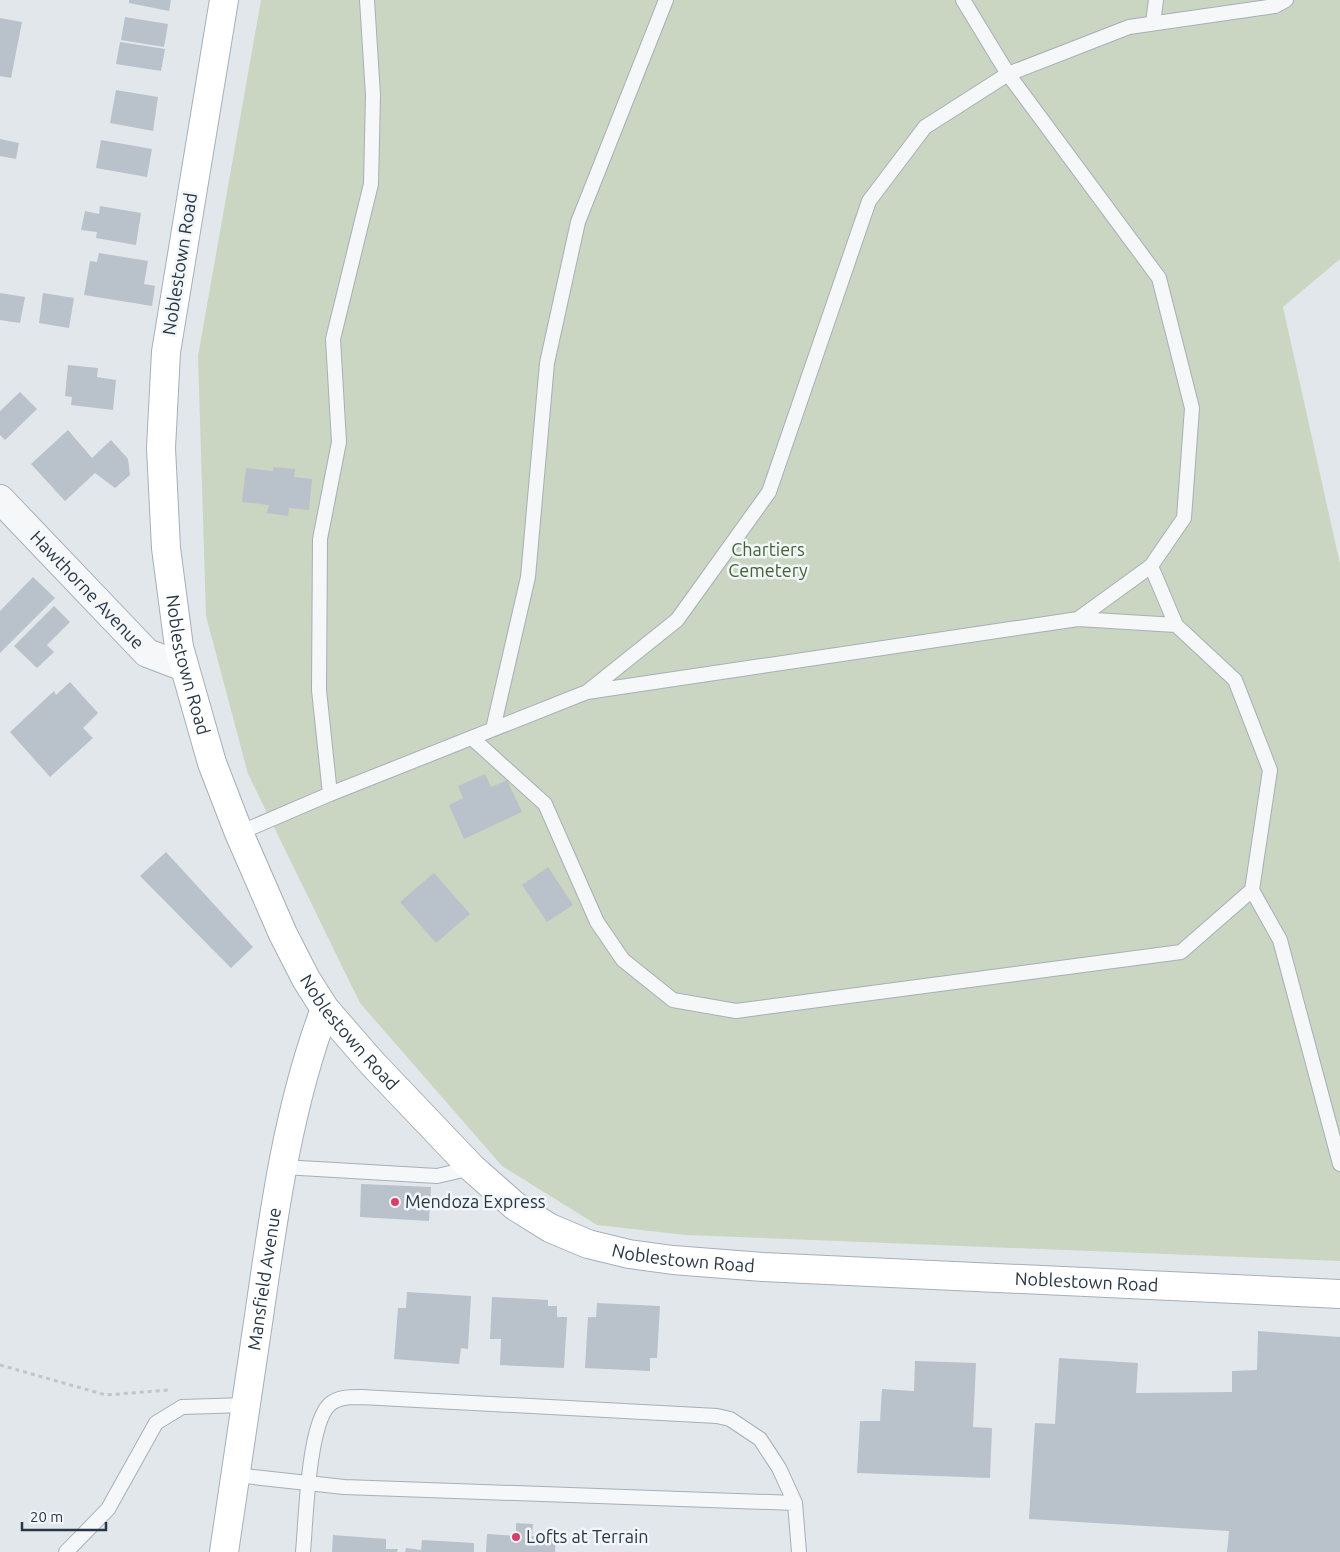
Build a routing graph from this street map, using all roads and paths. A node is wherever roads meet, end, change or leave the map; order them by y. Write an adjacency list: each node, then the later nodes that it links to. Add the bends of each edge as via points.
1 (224, 0): 13 (main road, Noblestown Road, via 174,297 162,404 166,548)
2 (367, 0): 17 (lane, via 373,95 371,184 333,339 339,442 320,539 319,690)
3 (666, 0): 15 (lane, via 578,222 547,362 528,577)
4 (963, 0): 8 (lane)
5 (1156, 0): 7 (lane)
6 (1286, 0): 7 (lane, via 1275,6)
7 (1153, 23): 8 (lane, via 1129,27)
8 (1008, 74): 10 (lane, via 1159,278 1192,408 1184,518); 14 (lane, via 925,127 868,201 770,492 678,620)
9 (0, 499): 13 (street, Hawthorne Avenue, via 147,653)
10 (1151, 566): 11 (lane); 12 (lane)
11 (1078, 619): 12 (lane); 14 (lane)
12 (1176, 625): 19 (lane, via 1235,680 1270,770)
13 (184, 667): 18 (main road, Noblestown Road, via 212,763)
14 (587, 692): 15 (lane)
15 (493, 729): 16 (lane)
16 (472, 738): 17 (lane); 19 (lane, via 545,804 597,922 623,960 673,1000 736,1011 1180,952)
17 (330, 794): 18 (lane)
18 (239, 833): 20 (main road, Noblestown Road, via 283,934)
19 (1252, 890): 21 (lane, via 1280,940)
20 (324, 1009): 22 (main road, Mansfield Avenue, via 302,1079); 23 (main road, Noblestown Road)
21 (1340, 1164)
22 (283, 1167): 23 (lane, via 437,1176); 27 (main road, Mansfield Avenue)
23 (472, 1168): 24 (main road, Noblestown Road, via 515,1206 550,1228 588,1244 629,1254 763,1267)
24 (1340, 1294)
25 (0, 1365): 26 (path, via 106,1395)
26 (172, 1389)
27 (246, 1405): 28 (main road, Mansfield Avenue); 31 (lane, via 182,1407 156,1423 108,1509)
28 (235, 1475): 29 (lane); 32 (main road, Mansfield Avenue)
29 (310, 1483): 30 (lane, via 344,1487); 30 (lane, via 320,1418 329,1404 343,1397 362,1397 730,1419 760,1439 779,1468); 33 (lane)
30 (795, 1504): 34 (lane)
31 (66, 1552)
32 (224, 1552)
33 (303, 1552)
34 (799, 1552)

